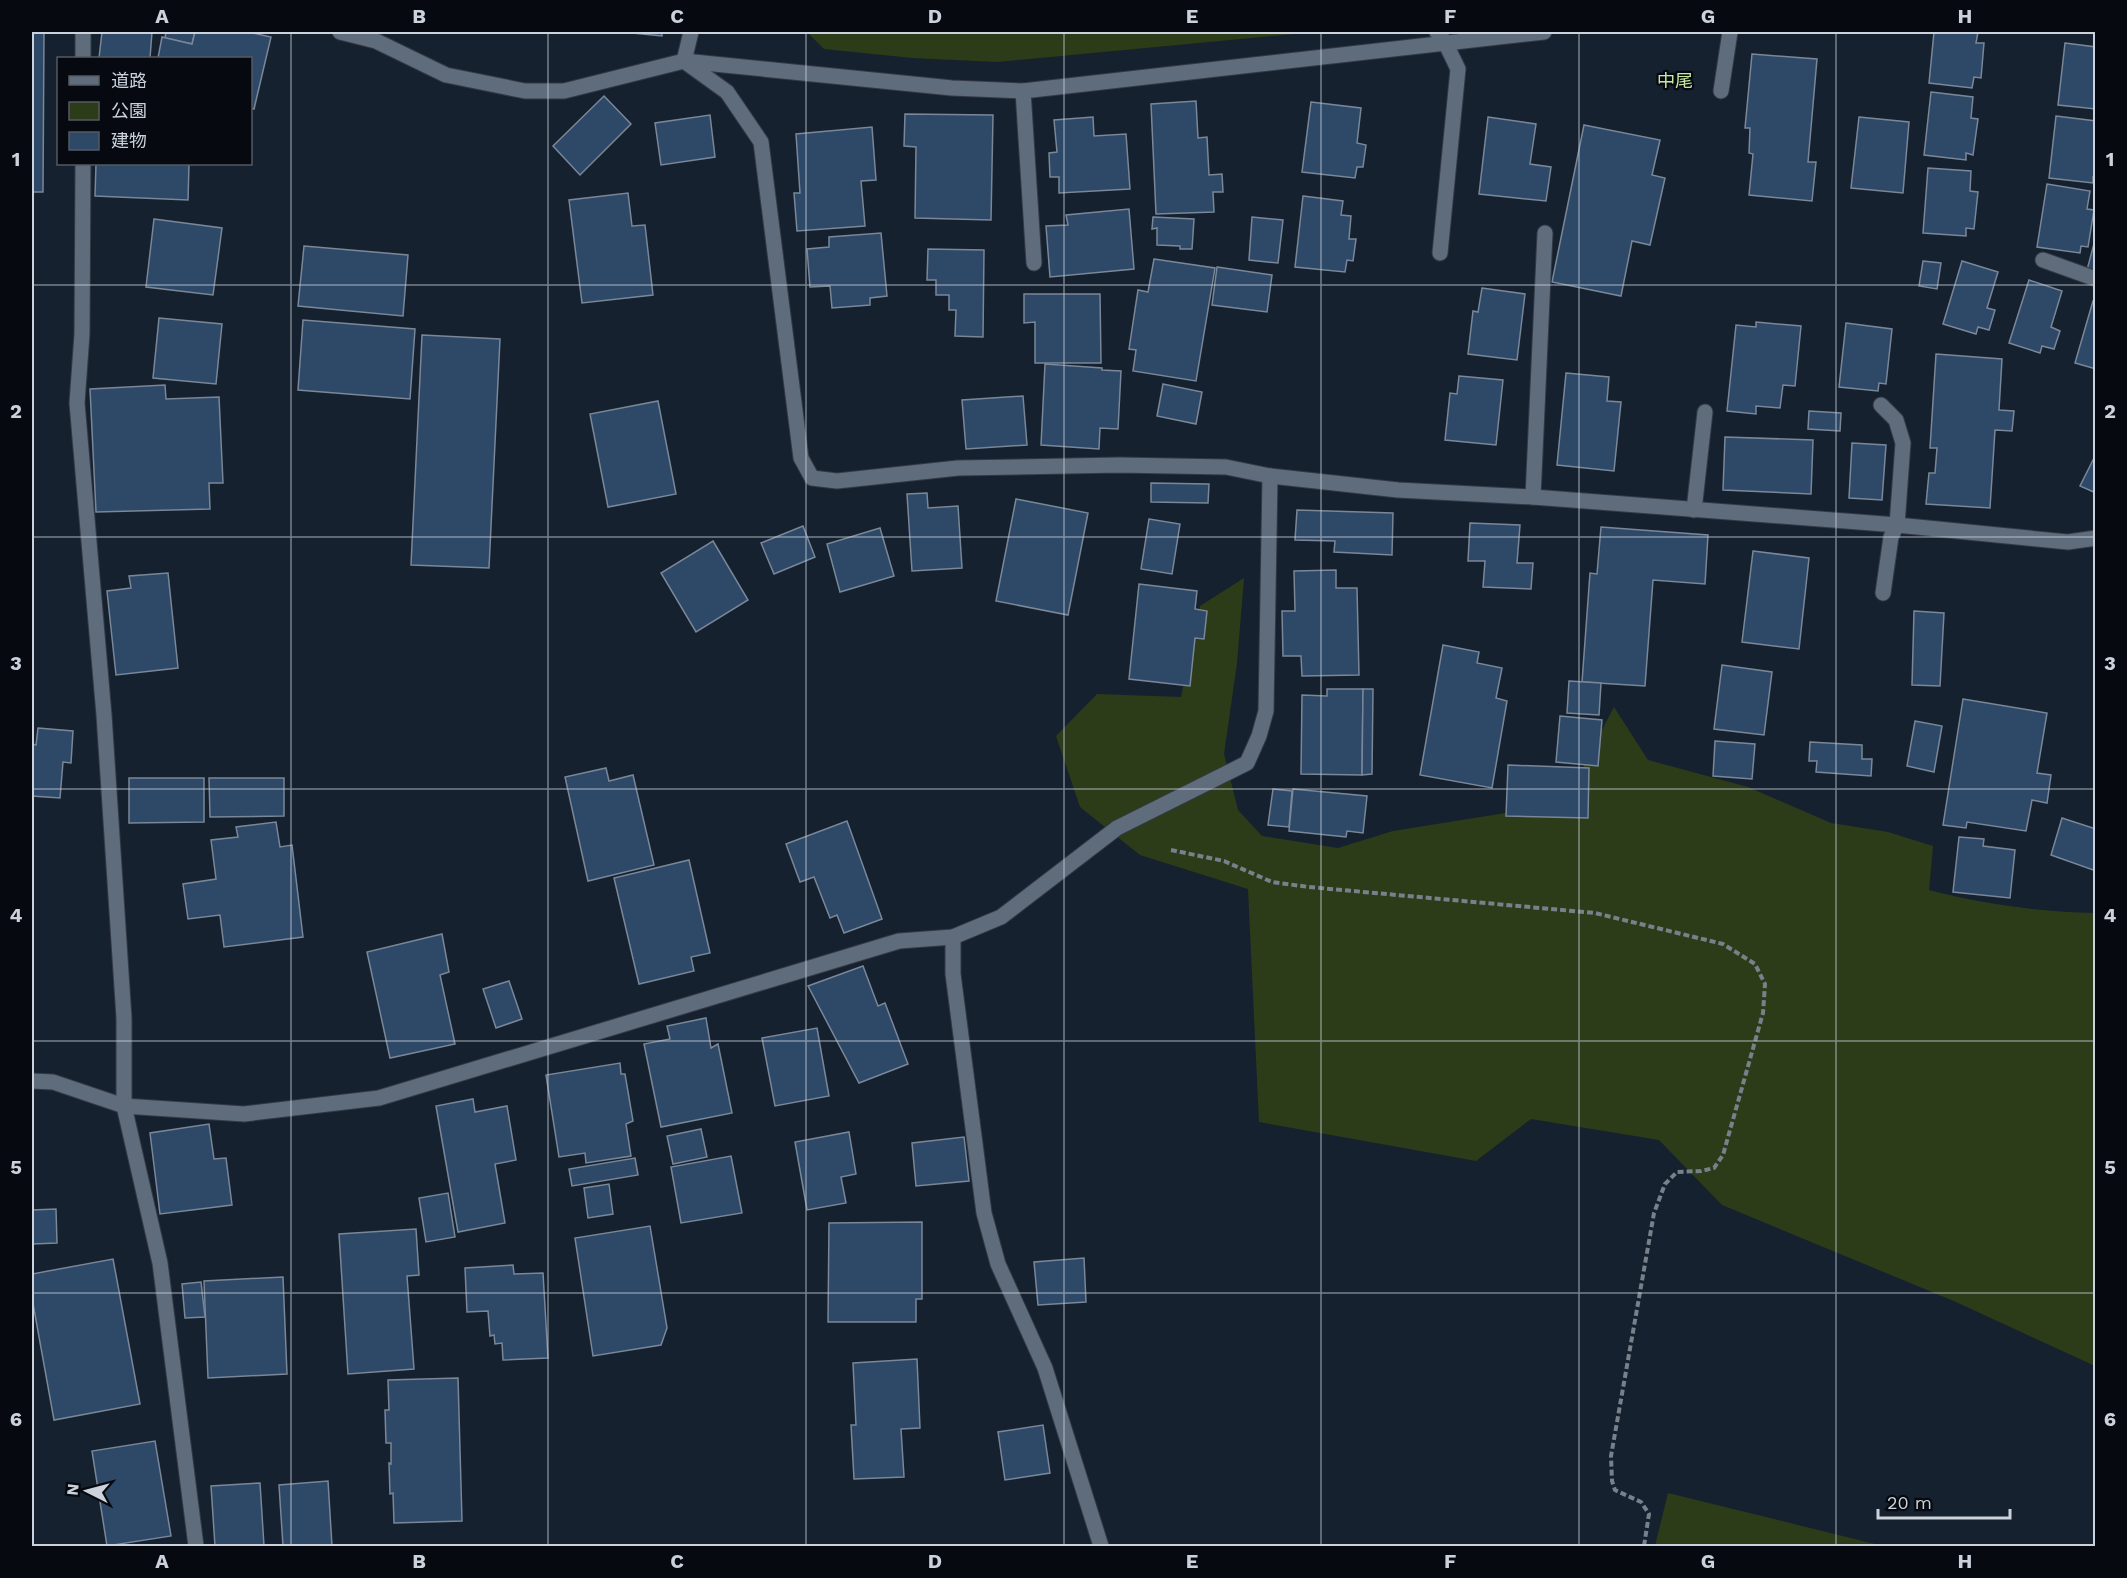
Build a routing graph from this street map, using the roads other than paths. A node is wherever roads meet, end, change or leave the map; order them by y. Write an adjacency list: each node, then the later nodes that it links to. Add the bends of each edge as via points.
1 (83, 32): 7 (street)
2 (340, 32): 8 (street, via 376,41 446,75 525,91 564,91)
3 (692, 32): 8 (street)
4 (1544, 32): 6 (street)
5 (1730, 32): 10 (street)
6 (1441, 37): 9 (street); 13 (street, via 1458,69)
7 (83, 57)
8 (684, 61): 9 (street, via 952,88); 19 (street, via 727,92 761,142 801,458 812,478 837,481 958,468 1119,465 1226,467)
9 (1023, 91): 15 (street)
10 (1721, 91)
11 (83, 165): 27 (street, via 82,334 77,403 104,715 124,1018)
12 (1545, 233): 20 (street)
13 (1440, 253)
14 (2043, 260): 16 (street)
15 (1034, 263)
16 (2096, 279)
17 (1881, 405): 22 (street, via 1896,420 1903,443)
18 (1705, 412): 21 (street)
19 (1270, 476): 20 (street, via 1398,490); 25 (street, via 1266,711 1247,763 1117,828 1001,916)
20 (1533, 497): 21 (street)
21 (1694, 510): 22 (street)
22 (1897, 525): 23 (street, via 2068,542); 24 (street, via 1891,537)
23 (2096, 538)
24 (1883, 593)
25 (953, 937): 27 (street, via 899,941 379,1098 244,1114); 29 (street, via 953,974 984,1213 998,1264 1045,1368)
26 (32, 1081): 27 (street, via 53,1082)
27 (124, 1106): 28 (street, via 160,1263)
28 (196, 1546)
29 (1101, 1546)

